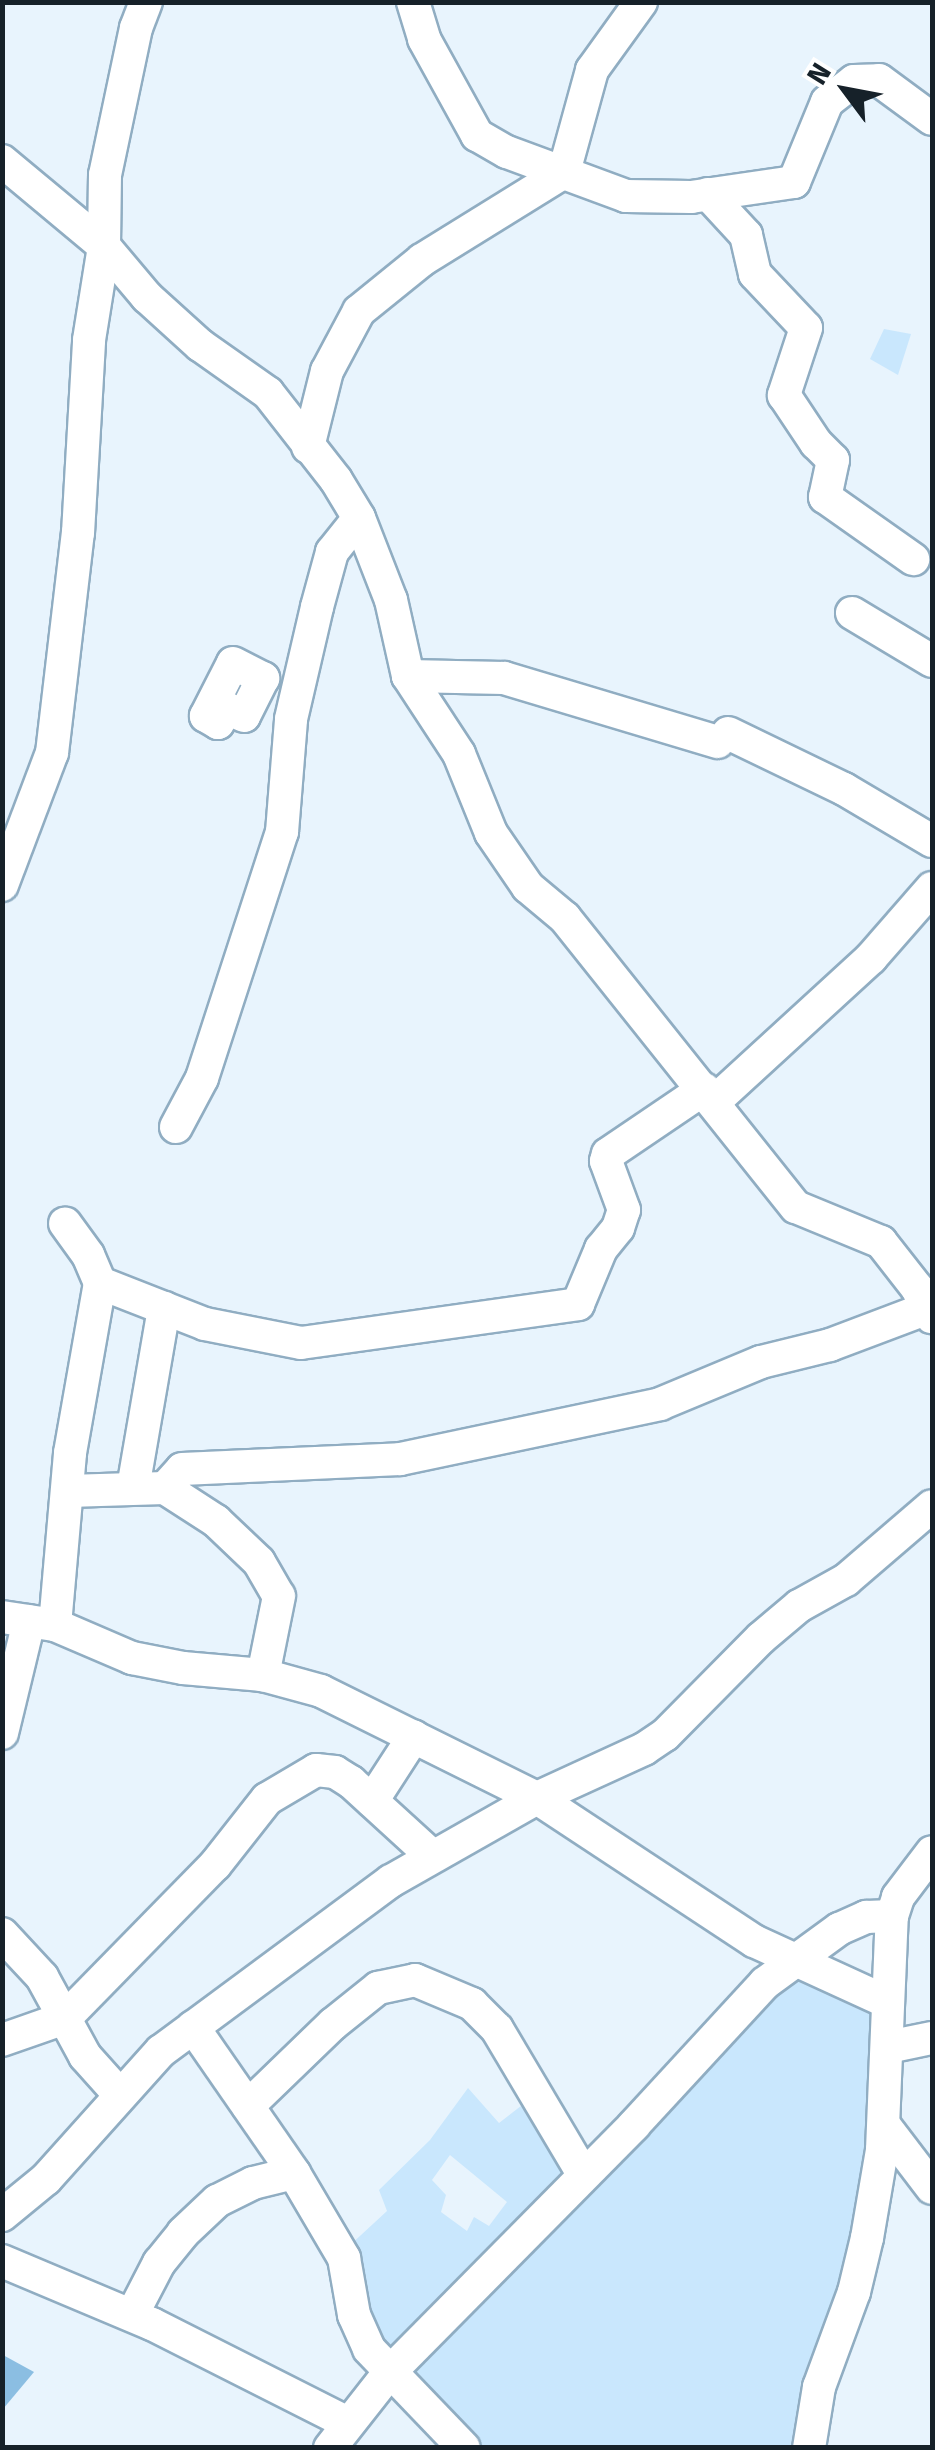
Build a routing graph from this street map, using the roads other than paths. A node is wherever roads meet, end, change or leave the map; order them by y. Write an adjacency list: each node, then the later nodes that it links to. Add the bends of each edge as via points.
1 (146, 2): 8 (street, via 105,175)
2 (413, 2): 6 (street, via 424,39 477,135)
3 (641, 2): 6 (street, via 592,70)
4 (932, 120): 7 (street, via 879,80 854,81 827,102 794,182)
5 (2, 161): 8 (street)
6 (564, 172): 7 (street, via 648,199); 9 (street, via 422,260 359,310 327,370)
7 (708, 194): 11 (street, via 746,234 756,274 806,328 784,395 833,460 825,496)
8 (104, 246): 9 (street, via 200,345 268,393); 16 (street, via 52,752)
9 (308, 447): 10 (street)
10 (359, 518): 14 (street, via 391,600); 19 (street, via 332,552 317,607 290,719 282,832 202,1078)
11 (912, 559)
12 (852, 613): 13 (street)
13 (932, 661)
14 (408, 676): 15 (street, via 504,678 723,737 844,789); 18 (street, via 459,754 491,834 528,887 565,918)
15 (932, 841)
16 (2, 885)
17 (932, 888): 18 (street, via 872,958)
18 (710, 1095): 22 (street, via 608,1154 624,1210 578,1304 301,1343 244,1334); 23 (street, via 796,1206 881,1242)
19 (176, 1127)
20 (64, 1224): 21 (street)
21 (100, 1283): 22 (street); 25 (street)
22 (164, 1308): 24 (street)
23 (930, 1312): 24 (street, via 761,1362 660,1404 400,1459 182,1469)
24 (149, 1488): 25 (street); 28 (street, via 216,1521 271,1578 280,1596)
25 (68, 1491): 27 (street)
26 (932, 1506): 31 (street, via 846,1580 761,1638 665,1735)
27 (29, 1621): 28 (street, via 132,1658); 29 (street)
28 (264, 1675): 30 (street, via 321,1691)
29 (2, 1733)
30 (414, 1736): 31 (street); 32 (street)
31 (537, 1798): 34 (street); 37 (street)
32 (372, 1801): 34 (street); 39 (street, via 335,1772 316,1770 295,1779 267,1799 215,1866)
33 (932, 1852): 35 (street)
34 (432, 1856): 40 (street)
35 (892, 1916): 37 (street, via 866,1917); 38 (street)
36 (2, 1934): 39 (street, via 42,1977)
37 (792, 1960): 38 (street); 48 (street)
38 (888, 2002): 43 (street)
39 (66, 2018): 42 (street); 44 (street, via 94,2068)
40 (194, 2027): 44 (street, via 150,2060); 45 (street)
41 (932, 2038): 43 (street)
42 (2, 2040)
43 (888, 2047): 46 (street)
44 (120, 2094): 50 (street, via 46,2180)
45 (248, 2106): 47 (street); 48 (street, via 378,1988 415,1980 472,2004 488,2018)
46 (884, 2126): 49 (street); 56 (street, via 867,2238 820,2387)
47 (294, 2173): 52 (street, via 253,2182 217,2201 159,2263); 53 (street, via 344,2258 354,2315)
48 (582, 2174): 53 (street)
49 (932, 2188)
50 (2, 2214)
51 (2, 2261): 52 (street)
52 (132, 2315): 54 (street)
53 (388, 2374): 54 (street); 55 (street)
54 (339, 2435)
55 (464, 2448)
56 (809, 2448)

